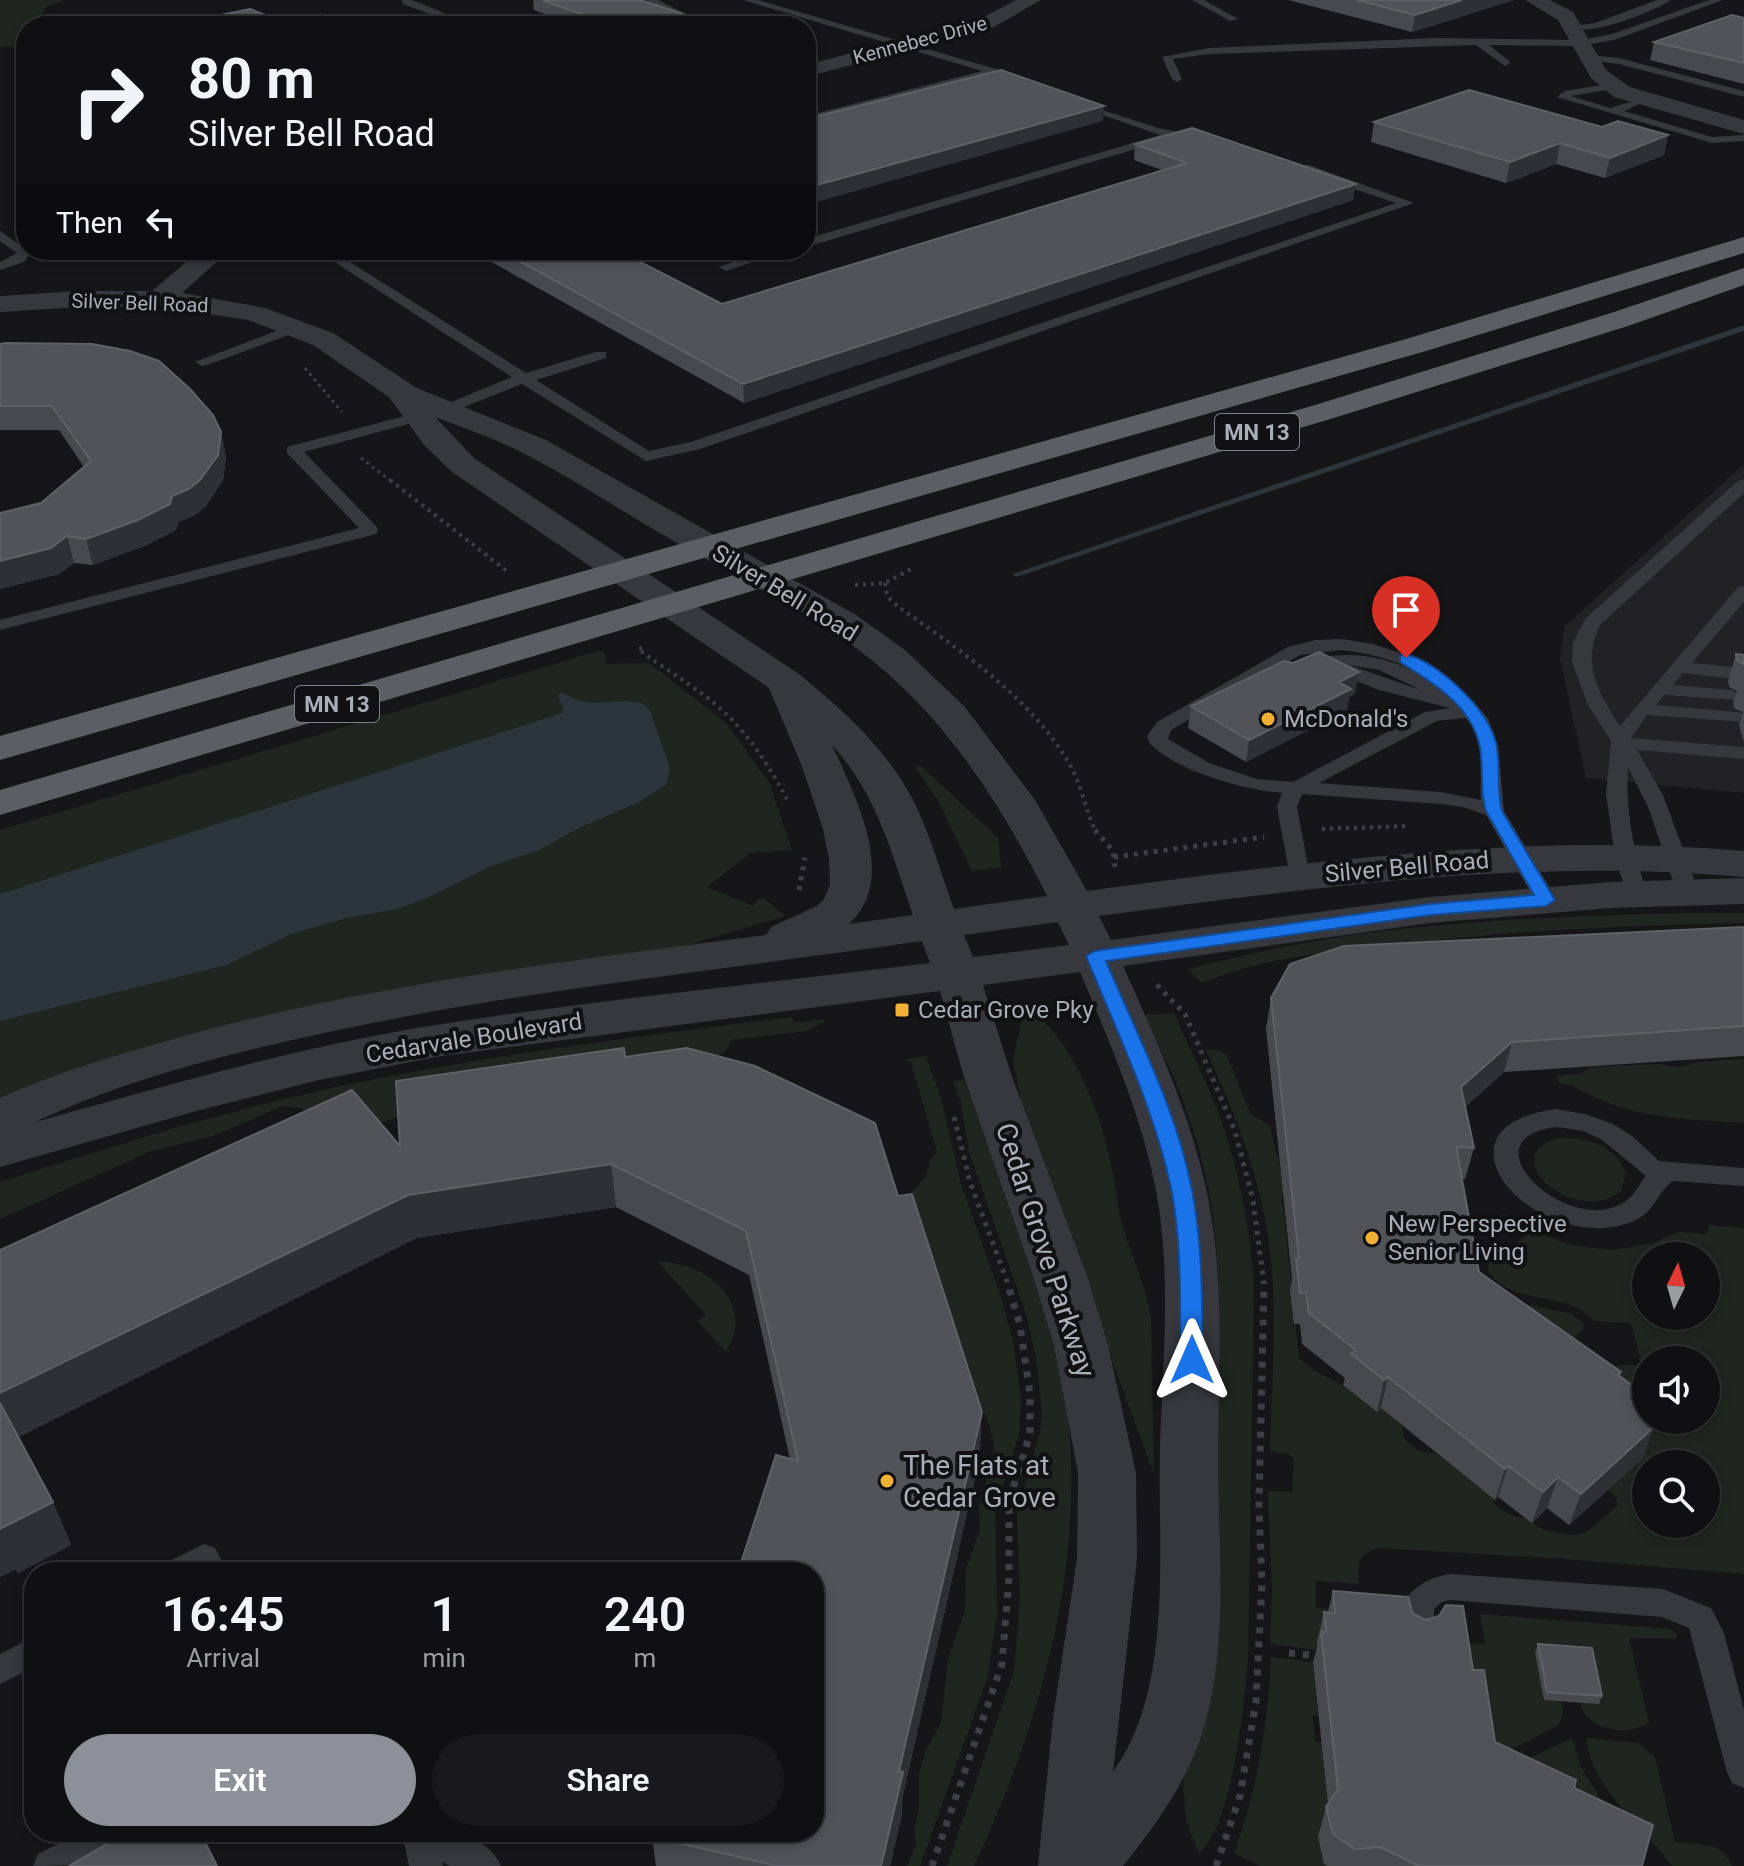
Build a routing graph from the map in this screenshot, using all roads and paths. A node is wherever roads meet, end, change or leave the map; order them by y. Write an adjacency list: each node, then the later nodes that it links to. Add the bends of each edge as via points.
1 (407, 0): 9 (lane)
2 (650, 0): 10 (lane)
3 (752, 0): 11 (lane)
4 (1031, 0): 16 (street, Kennebec Drive, via 987,23)
5 (1197, 0): 13 (lane)
6 (1535, 0): 15 (street, via 1566,16)
7 (1666, 0): 15 (lane, via 1596,26)
8 (1718, 0): 15 (lane, via 1614,37)
9 (444, 16)
10 (685, 16)
11 (807, 16)
12 (816, 19): 16 (lane)
13 (1233, 19)
14 (1478, 41): 15 (lane); 19 (lane); 22 (lane, via 1167,57)
15 (1581, 43): 18 (lane); 23 (street, via 1598,74)
16 (903, 44): 20 (street, Kennebec Drive); 21 (lane)
17 (1648, 52): 18 (lane)
18 (1619, 61): 25 (lane)
19 (1505, 63)
20 (816, 68)
21 (993, 72): 24 (lane); 29 (lane)
22 (1177, 79)
23 (1614, 86): 27 (street); 28 (lane, via 1562,97)
24 (1037, 88)
25 (1744, 94)
26 (1067, 99): 31 (lane)
27 (1642, 99): 28 (lane); 30 (street)
28 (1614, 113): 32 (lane, via 1712,140)
29 (816, 116)
30 (1744, 127)
31 (1175, 134): 33 (lane); 35 (lane)
32 (1744, 138)
33 (1207, 139)
34 (1283, 161): 47 (lane, via 1408,203 695,446 646,456)
35 (816, 240)
36 (1744, 245): 50 (highway, MN 13, via 1429,341)
37 (204, 260): 42 (street)
38 (338, 260): 47 (lane)
39 (749, 260): 40 (lane)
40 (726, 267)
41 (1744, 276): 52 (highway, MN 13, via 1476,365)
42 (160, 299): 43 (street, Silver Bell Road); 44 (street, Silver Bell Road, via 232,309)
43 (0, 304)
44 (297, 327): 46 (lane); 48 (street, Silver Bell Road, via 344,351)
45 (601, 355): 47 (lane)
46 (202, 362)
47 (523, 379): 48 (lane)
48 (422, 407): 50 (street, Silver Bell Road, via 532,445); 51 (street, Silver Bell Road, via 463,465); 56 (lane, via 293,450 370,530)
49 (1741, 490): 65 (lane, via 1586,630 1582,653 1589,689)
50 (707, 546): 51 (highway, MN 13); 52 (street, Silver Bell Road)
51 (620, 570): 55 (street, Silver Bell Road); 66 (highway, MN 13)
52 (767, 577): 55 (highway, MN 13); 79 (street, Silver Bell Road, via 907,670 946,708 999,776)
53 (885, 583): 71 (path, via 887,596 985,671 1067,758 1091,828)
54 (1744, 591): 57 (lane)
55 (674, 604): 59 (street, Silver Bell Road); 69 (highway, MN 13)
56 (0, 625)
57 (1678, 667): 58 (lane); 60 (lane)
58 (1744, 674)
59 (786, 682): 80 (street, Silver Bell Road, via 865,758 894,803); 81 (street, via 839,806 850,854 846,901 821,924)
60 (1660, 689): 61 (lane); 62 (lane)
61 (1732, 696)
62 (1642, 709): 64 (lane); 65 (lane)
63 (1469, 712): 68 (lane, via 1432,716); 68 (lane, via 1322,665 1300,667 1183,725 1175,735 1217,767 1255,783); 68 (lane, via 1452,689 1406,658 1317,645 1294,651 1164,726 1157,736 1163,747 1223,775); 70 (lane, via 1484,728)
64 (1737, 718)
65 (1621, 743): 67 (lane); 74 (lane, via 1616,794); 75 (lane, via 1654,796)
66 (0, 748)
67 (1744, 753)
68 (1294, 789): 70 (lane, via 1441,798); 76 (lane, via 1287,807)
69 (0, 803)
70 (1494, 811): 72 (lane)
71 (1114, 857)
72 (1520, 857): 74 (street, Silver Bell Road); 76 (street, Silver Bell Road); 78 (lane)
73 (1744, 864): 75 (street, Silver Bell Road)
74 (1630, 875): 75 (street, Silver Bell Road); 78 (street, Silver Bell Road)
75 (1682, 875): 77 (street, Silver Bell Road)
76 (1299, 877): 79 (street, Silver Bell Road)
77 (1744, 891)
78 (1546, 900): 82 (street, Silver Bell Road, via 1430,910)
79 (1071, 905): 80 (street, Silver Bell Road); 82 (street, Silver Bell Road)
80 (947, 948): 81 (street, Cedarvale Boulevard); 82 (street, Silver Bell Road); 85 (street, Cedarvale Boulevard, via 319,1064); 101 (street, Cedar Grove Parkway, via 1081,1345 1107,1473 1107,1559)
81 (733, 954): 84 (street, Cedarvale Boulevard, via 428,996 257,1032 94,1079)
82 (1095, 956): 102 (street, via 1162,1118 1181,1189 1191,1269 1189,1594 1168,1734 1153,1770)
83 (953, 1109): 100 (path, via 962,1156 1017,1311 1029,1379 1030,1434 1009,1501 1002,1664)
84 (0, 1118)
85 (0, 1149)
86 (1668, 1172): 86 (lane, via 1643,1164 1613,1135 1567,1119 1523,1124 1505,1152 1520,1187 1547,1206 1580,1218 1606,1219 1631,1212 1647,1198 1656,1179); 87 (lane)
87 (1744, 1177)
88 (1418, 1634): 93 (lane, via 1419,1603 1428,1592 1450,1587 1644,1600 1690,1611 1706,1625)
89 (1289, 1653): 90 (path)
90 (1318, 1656)
91 (24, 1657): 92 (lane)
92 (0, 1670)
93 (1744, 1772)
94 (97, 1842): 97 (lane)
95 (421, 1842): 98 (lane)
96 (438, 1842): 99 (lane)
97 (50, 1866)
98 (426, 1866)
99 (484, 1866)
100 (932, 1866)
101 (1072, 1866)
102 (1080, 1866)

